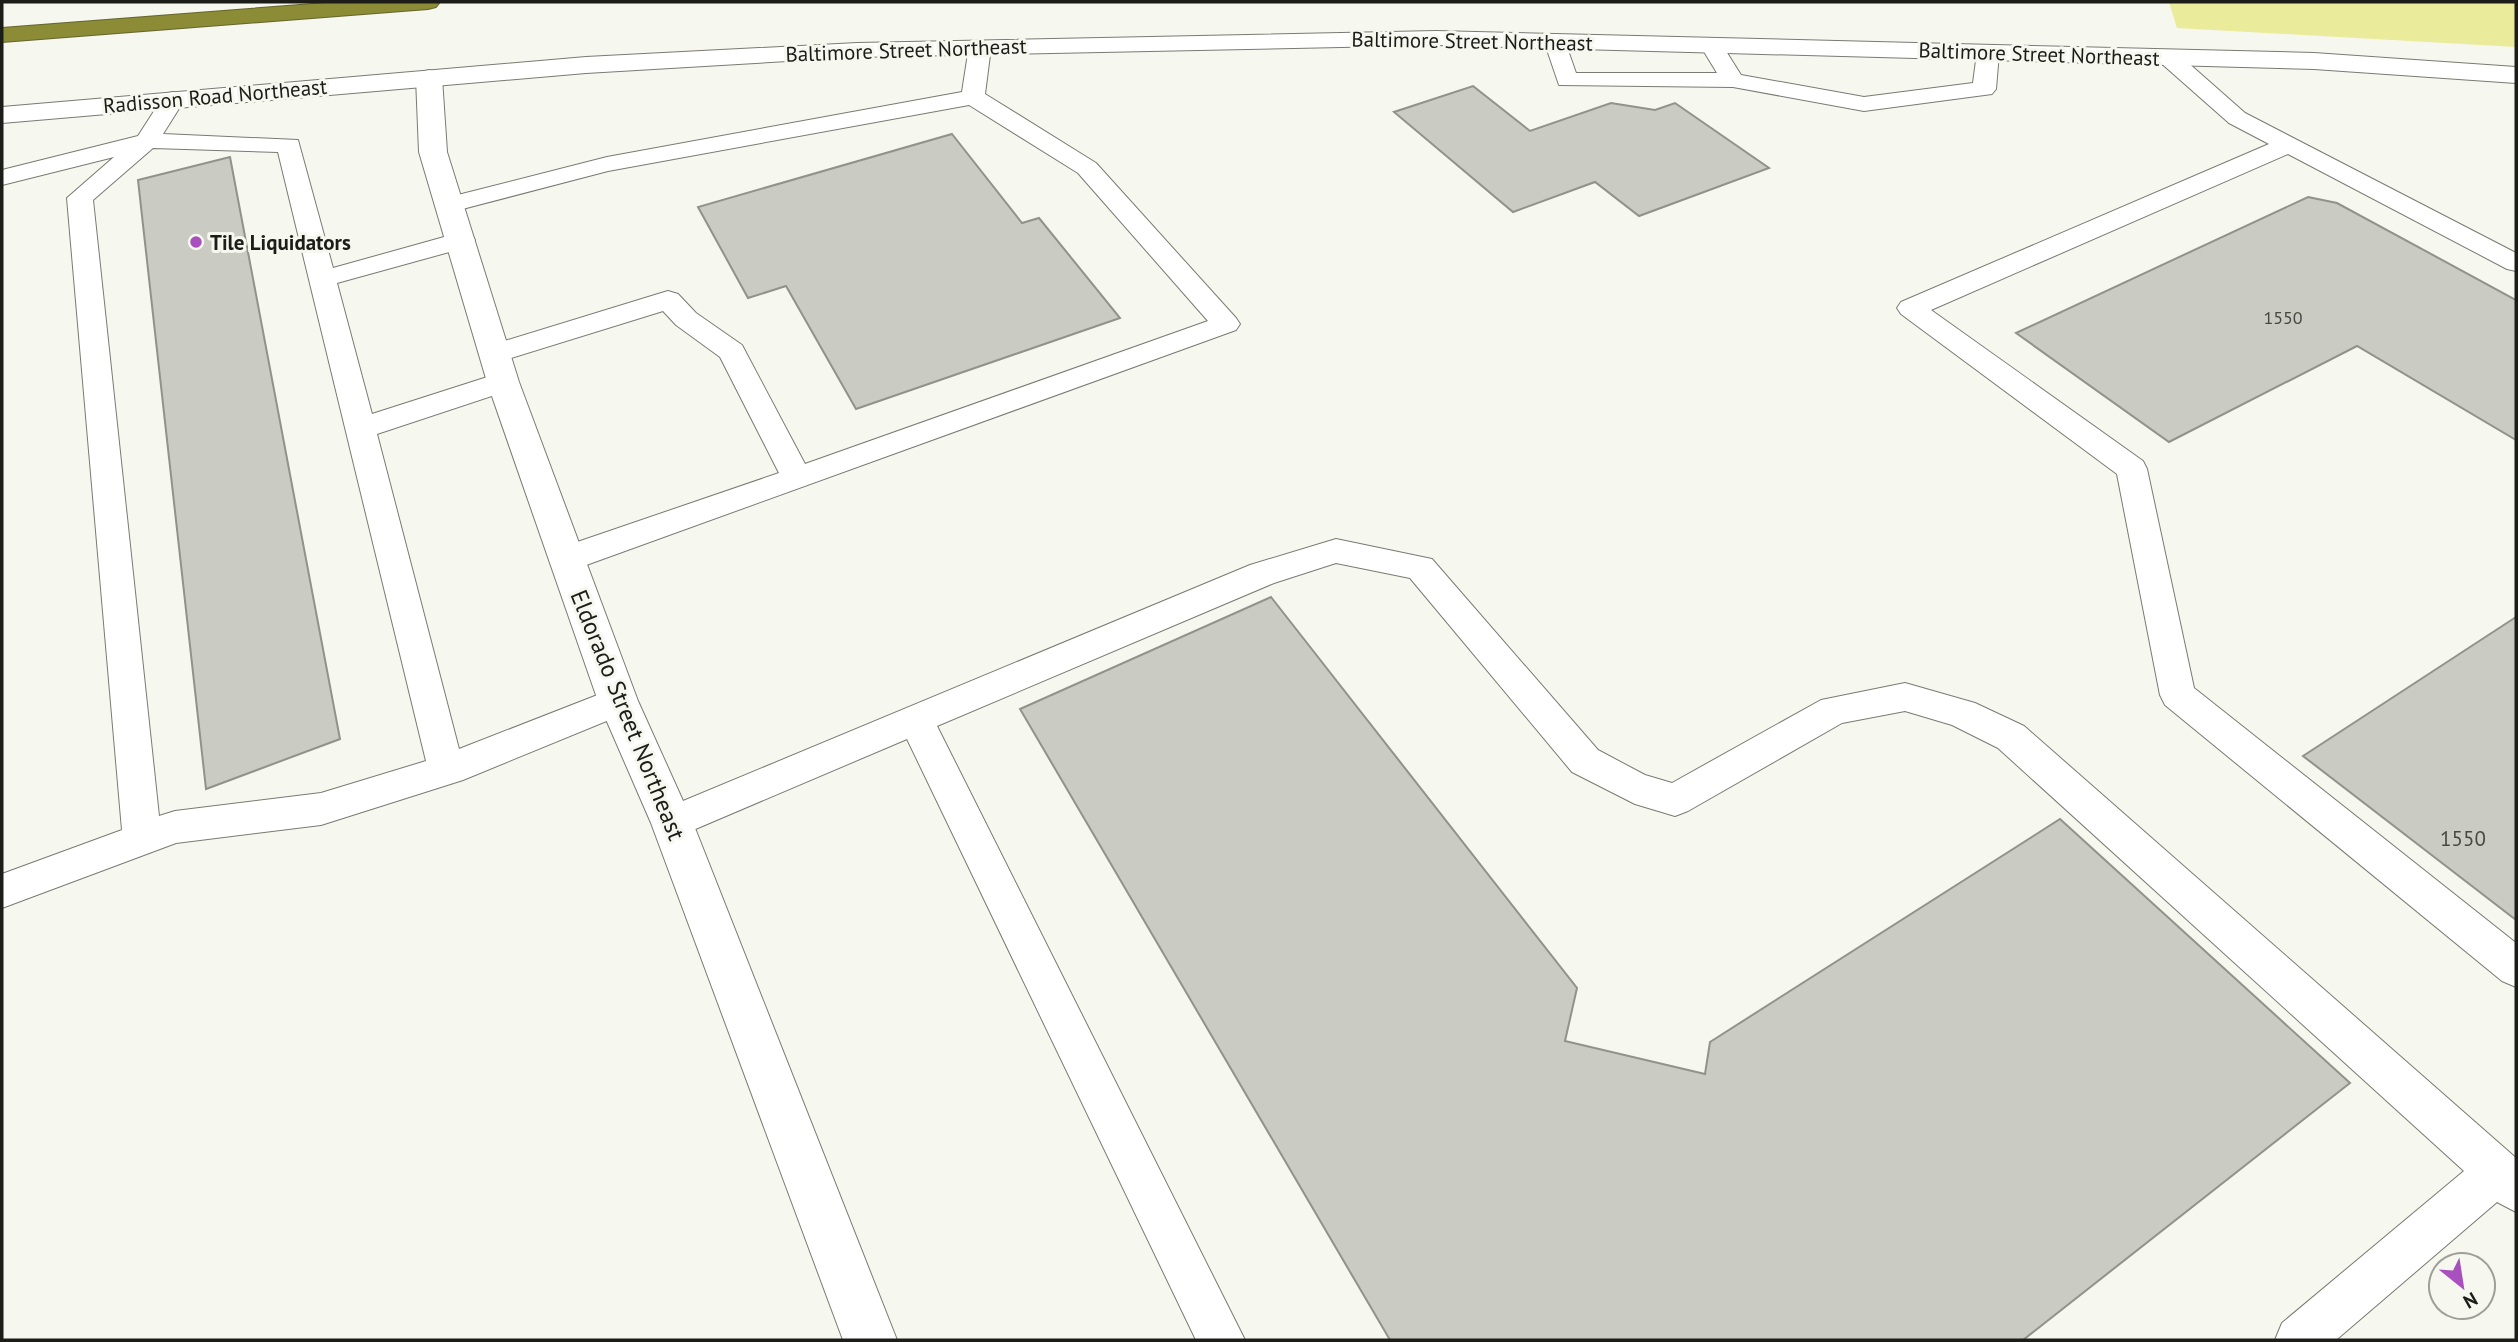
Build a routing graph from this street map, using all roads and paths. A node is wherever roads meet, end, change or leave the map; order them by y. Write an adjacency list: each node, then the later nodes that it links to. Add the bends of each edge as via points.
1 (428, 2): 2 (highway)
2 (2, 35)
3 (1555, 41): 4 (street, Baltimore Street Northeast); 5 (street, Baltimore Street Northeast, via 1436,38); 10 (lane, via 1567,80)
4 (1711, 46): 6 (street, Baltimore Street Northeast); 10 (lane)
5 (979, 47): 9 (street, Baltimore Street Northeast, via 586,65); 11 (lane)
6 (1988, 53): 7 (street, Baltimore Street Northeast); 10 (lane, via 1984,89 1864,104)
7 (2169, 58): 8 (street, Baltimore Street Northeast, via 2314,61); 15 (lane, via 2236,118)
8 (2516, 75)
9 (429, 78): 12 (street, Radisson Road Northeast); 17 (street, Eldorado Street Northeast, via 433,152)
10 (1733, 80)
11 (973, 97): 17 (lane, via 607,164); 22 (lane, via 1087,168 1226,324)
12 (173, 99): 13 (street, Radisson Road Northeast); 14 (lane)
13 (2, 115)
14 (147, 141): 16 (lane); 19 (lane, via 289,145); 28 (lane, via 80,198)
15 (2289, 145): 18 (lane); 30 (lane, via 1911,307 2132,469 2178,695)
16 (2, 177)
17 (456, 222): 19 (lane); 20 (street, Eldorado Street Northeast)
18 (2516, 263)
19 (323, 279): 21 (lane)
20 (499, 368): 21 (lane); 22 (lane, via 668,300 732,352); 23 (street, Eldorado Street Northeast)
21 (360, 428): 26 (lane)
22 (797, 478): 23 (lane)
23 (566, 559): 24 (street, Eldorado Street Northeast)
24 (618, 701): 26 (lane); 27 (street, Eldorado Street Northeast)
25 (916, 719): 27 (lane); 31 (lane, via 1262,574 1336,551 1420,568 1585,761 1635,788 1675,800 1834,710 1905,697 1962,713 2011,737); 33 (lane)
26 (446, 769): 28 (lane, via 321,809 176,827)
27 (672, 824): 32 (street, Eldorado Street Northeast)
28 (142, 839): 29 (lane)
29 (2, 891)
30 (2516, 968)
31 (2507, 1181): 34 (lane)
32 (870, 1340)
33 (1221, 1340)
34 (2299, 1340)

